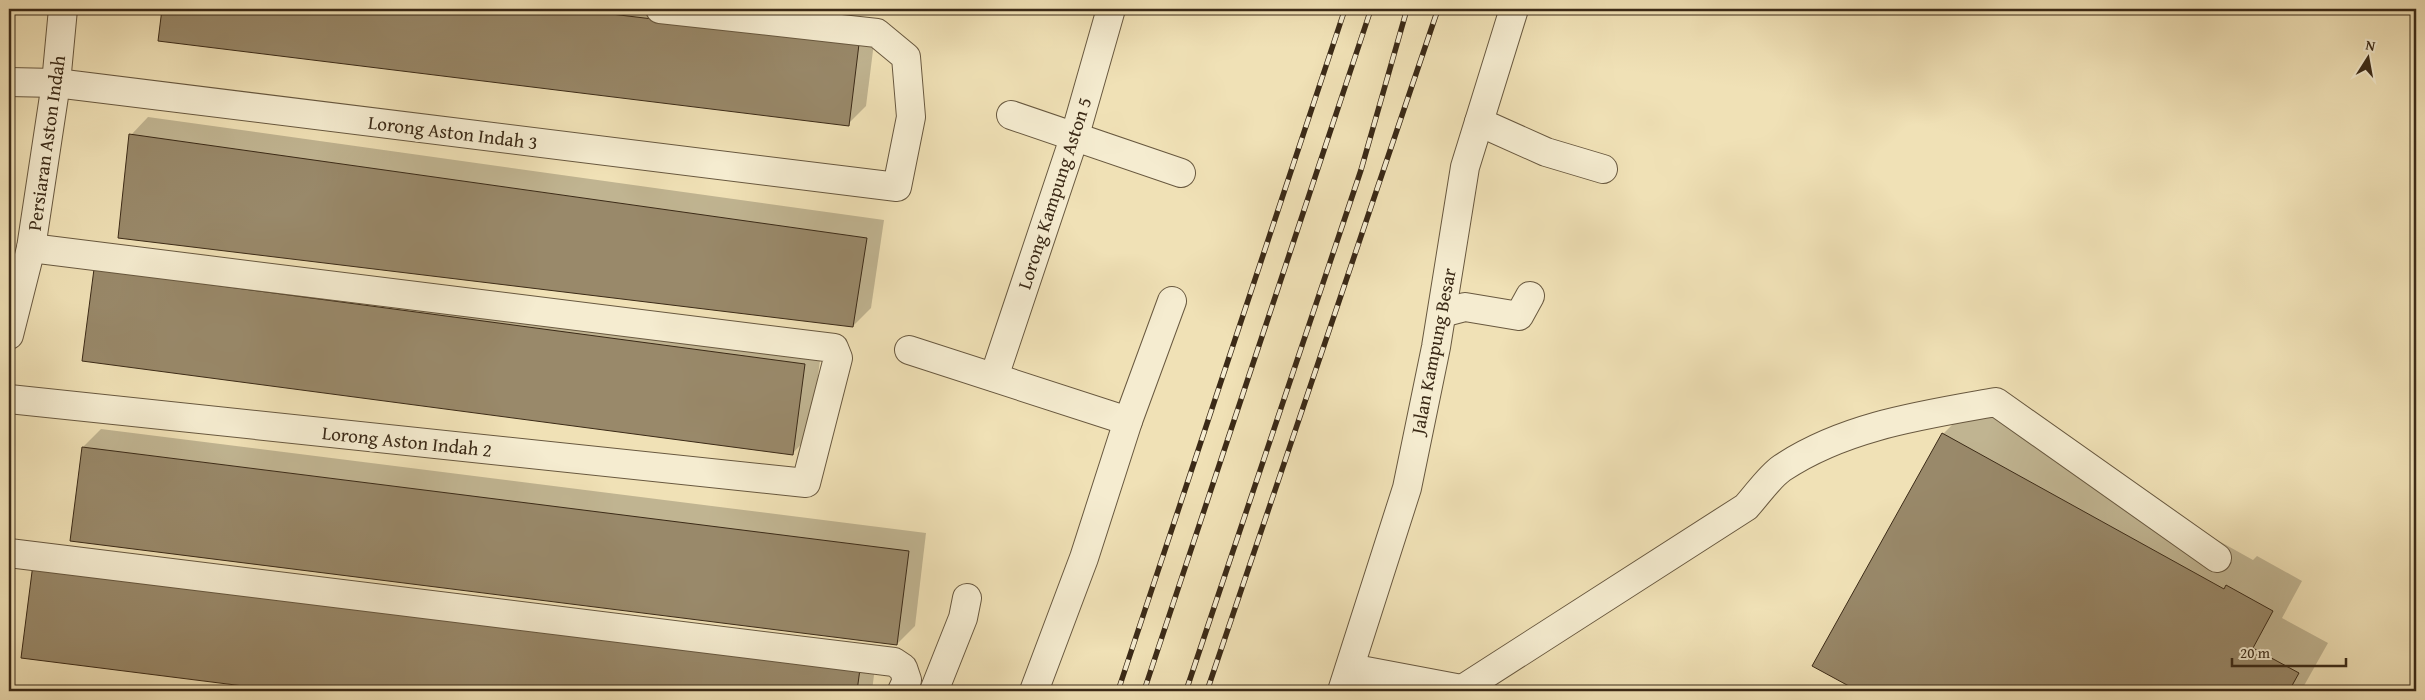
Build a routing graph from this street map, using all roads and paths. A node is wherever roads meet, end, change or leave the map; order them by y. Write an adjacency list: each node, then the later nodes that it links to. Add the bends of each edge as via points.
1 (62, 9): 6 (street, Persiaran Aston Indah)
2 (660, 9): 6 (street, Lorong Aston Indah 3, via 877,33 906,57 911,117 897,187)
3 (1111, 9): 9 (street, Lorong Kampung Aston 5)
4 (1514, 9): 8 (street, Jalan Kampung Besar)
5 (9, 82): 6 (street, Lorong Aston Indah 3)
6 (56, 83): 12 (street, Persiaran Aston Indah)
7 (1010, 115): 9 (street)
8 (1479, 122): 10 (street, via 1546,152); 15 (street, Jalan Kampung Besar, via 1465,167)
9 (1074, 136): 11 (street); 18 (street, Lorong Kampung Aston 5)
10 (1603, 169)
11 (1181, 173)
12 (31, 248): 16 (street, Persiaran Aston Indah); 19 (street, Lorong Aston Indah 2, via 834,348 838,358 806,483)
13 (1530, 296): 15 (street, via 1519,316 1465,307)
14 (1172, 301): 20 (street)
15 (1442, 313): 24 (street, Jalan Kampung Besar, via 1407,488)
16 (9, 335)
17 (909, 350): 18 (street)
18 (994, 377): 20 (street)
19 (9, 399)
20 (1128, 421): 28 (street, via 1084,558)
21 (9, 553): 26 (street, via 894,662 903,668 907,680)
22 (2217, 558): 25 (street, via 1996,402 1913,417 1842,437 1781,469 1746,508)
23 (967, 598): 27 (street, via 963,618)
24 (1348, 684): 25 (street)
25 (1468, 690)
26 (902, 691)
27 (934, 691)
28 (1034, 691)

